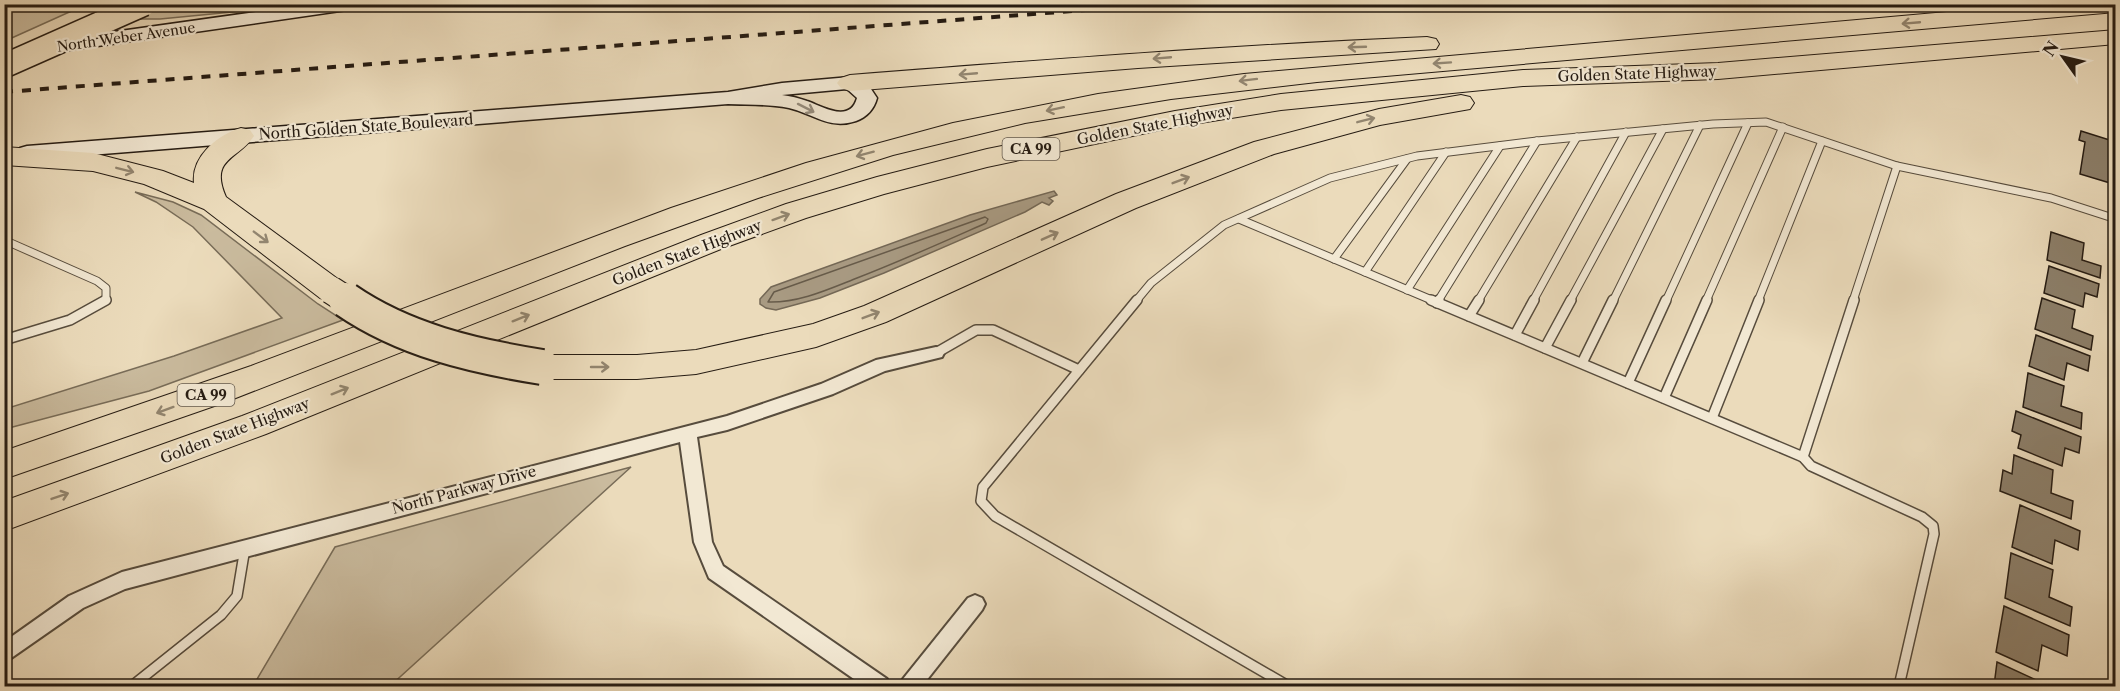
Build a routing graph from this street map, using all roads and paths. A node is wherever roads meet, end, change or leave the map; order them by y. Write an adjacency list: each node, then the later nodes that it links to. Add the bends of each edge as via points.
1 (121, 4): 7 (main road)
2 (144, 4): 8 (main road, bridge)
3 (354, 4): 7 (main road, North Weber Avenue)
4 (2115, 5): 6 (highway, Golden State Highway / CA 99, one-way to 6)
5 (2115, 37): 9 (highway, Golden State Highway / CA 99)
6 (1731, 40): 10 (highway, one-way to 10, via 1626,39 1321,48); 44 (highway, Golden State Highway / CA 99, one-way to 44, via 1251,79 1084,104 956,130 752,188)
7 (4, 54)
8 (4, 66)
9 (1718, 71): 26 (highway, one-way to 9, bridge, via 331,290 418,339 477,356 542,367 637,367 696,362 816,335 875,314 1126,201 1264,148 1379,117 1434,107); 49 (highway, Golden State Highway / CA 99, one-way to 9, via 254,425 711,242 877,186 987,158 1281,102 1523,78)
10 (850, 83): 11 (main road, North Golden State Boulevard, via 782,88); 11 (main road, North Golden State Boulevard, one-way to 10, via 792,102 825,118 838,119 857,112 867,101 862,90)
11 (728, 98): 17 (main road, North Golden State Boulevard)
12 (1748, 123): 13 (lane); 14 (lane, via 1766,122); 41 (lane)
13 (1700, 125): 15 (lane); 39 (lane)
14 (1783, 127): 20 (lane); 42 (lane)
15 (1664, 129): 16 (lane); 37 (lane)
16 (1626, 132): 18 (lane); 35 (lane)
17 (242, 136): 23 (main road, North Golden State Boulevard); 26 (highway, via 208,166 205,178)
18 (1577, 137): 19 (lane); 34 (lane)
19 (1538, 141): 21 (lane); 33 (lane)
20 (1822, 141): 25 (lane); 43 (lane)
21 (1500, 146): 22 (lane); 32 (lane)
22 (1446, 153): 24 (lane); 31 (lane)
23 (4, 155): 26 (highway, one-way to 26, via 93,162 153,177)
24 (1407, 159): 27 (lane, via 1330,178); 30 (lane)
25 (1897, 166): 28 (lane, via 2051,198); 47 (lane)
26 (214, 202)
27 (1239, 219): 30 (lane); 40 (lane, via 1224,225 1151,283)
28 (2115, 219)
29 (4, 240): 36 (lane, via 97,280 106,288 106,300 64,324)
30 (1334, 259): 31 (lane)
31 (1365, 272): 32 (lane)
32 (1407, 290): 33 (lane)
33 (1437, 303): 34 (lane)
34 (1469, 316): 35 (lane)
35 (1515, 335): 37 (lane)
36 (4, 340)
37 (1545, 348): 39 (lane)
38 (936, 353): 40 (lane, via 983,328); 45 (street, North Parkway Drive, via 882,365 780,406)
39 (1582, 363): 41 (lane)
40 (1079, 370): 56 (lane, via 983,487 981,501 995,516)
41 (1628, 383): 42 (lane)
42 (1664, 398): 43 (lane)
43 (1712, 418): 47 (lane)
44 (112, 429): 46 (highway, via 49,434); 48 (highway, Golden State Highway / CA 99)
45 (688, 433): 50 (street, North Parkway Drive); 54 (street, via 703,542 716,572)
46 (4, 446)
47 (1803, 457): 57 (lane, via 1811,466 1922,517 1933,526)
48 (4, 465)
49 (4, 516)
50 (245, 548): 52 (street, North Parkway Drive, via 122,580 99,590); 53 (lane, via 237,596 221,615)
51 (975, 604): 55 (street)
52 (4, 654)
53 (132, 687)
54 (880, 687)
55 (910, 687)
56 (1288, 687)
57 (1899, 687)

